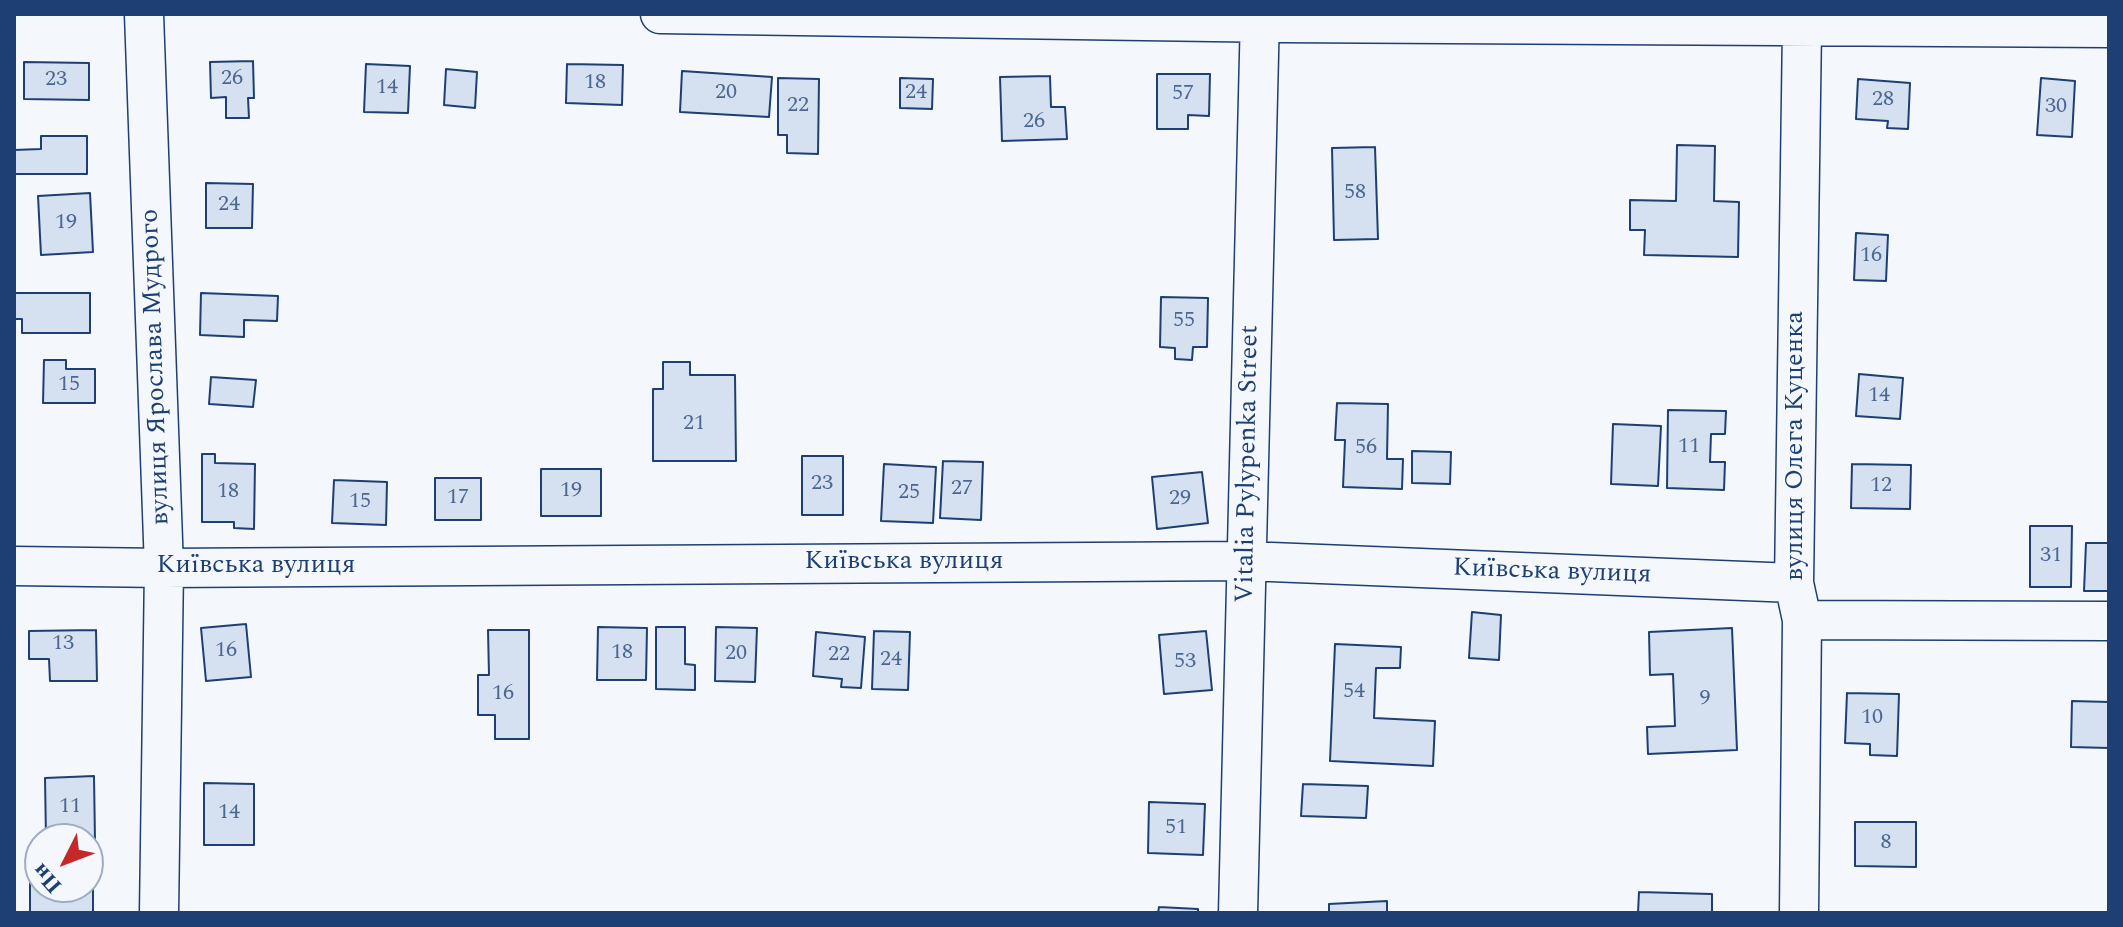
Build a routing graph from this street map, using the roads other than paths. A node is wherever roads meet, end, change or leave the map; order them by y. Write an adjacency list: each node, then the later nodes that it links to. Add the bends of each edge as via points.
1 (144, 14): 8 (street, вулиця Ярослава Мудрого)
2 (660, 14): 3 (street)
3 (1260, 18): 4 (street); 6 (street, Vitalia Pylypenka Street)
4 (1802, 27): 5 (street); 9 (street, вулиця Олега Куценка)
5 (2109, 28)
6 (1246, 561): 8 (street, Київська вулиця); 9 (street, Київська вулиця); 13 (street, Vitalia Pylypenka Street)
7 (14, 566): 8 (street, Київська вулиця)
8 (164, 568): 12 (street, вулиця Ярослава Мудрого)
9 (1794, 583): 10 (street, вулиця Олега Куценка)
10 (1802, 620): 11 (street); 14 (street, вулиця Олега Куценка)
11 (2109, 621)
12 (159, 913)
13 (1238, 913)
14 (1799, 913)

